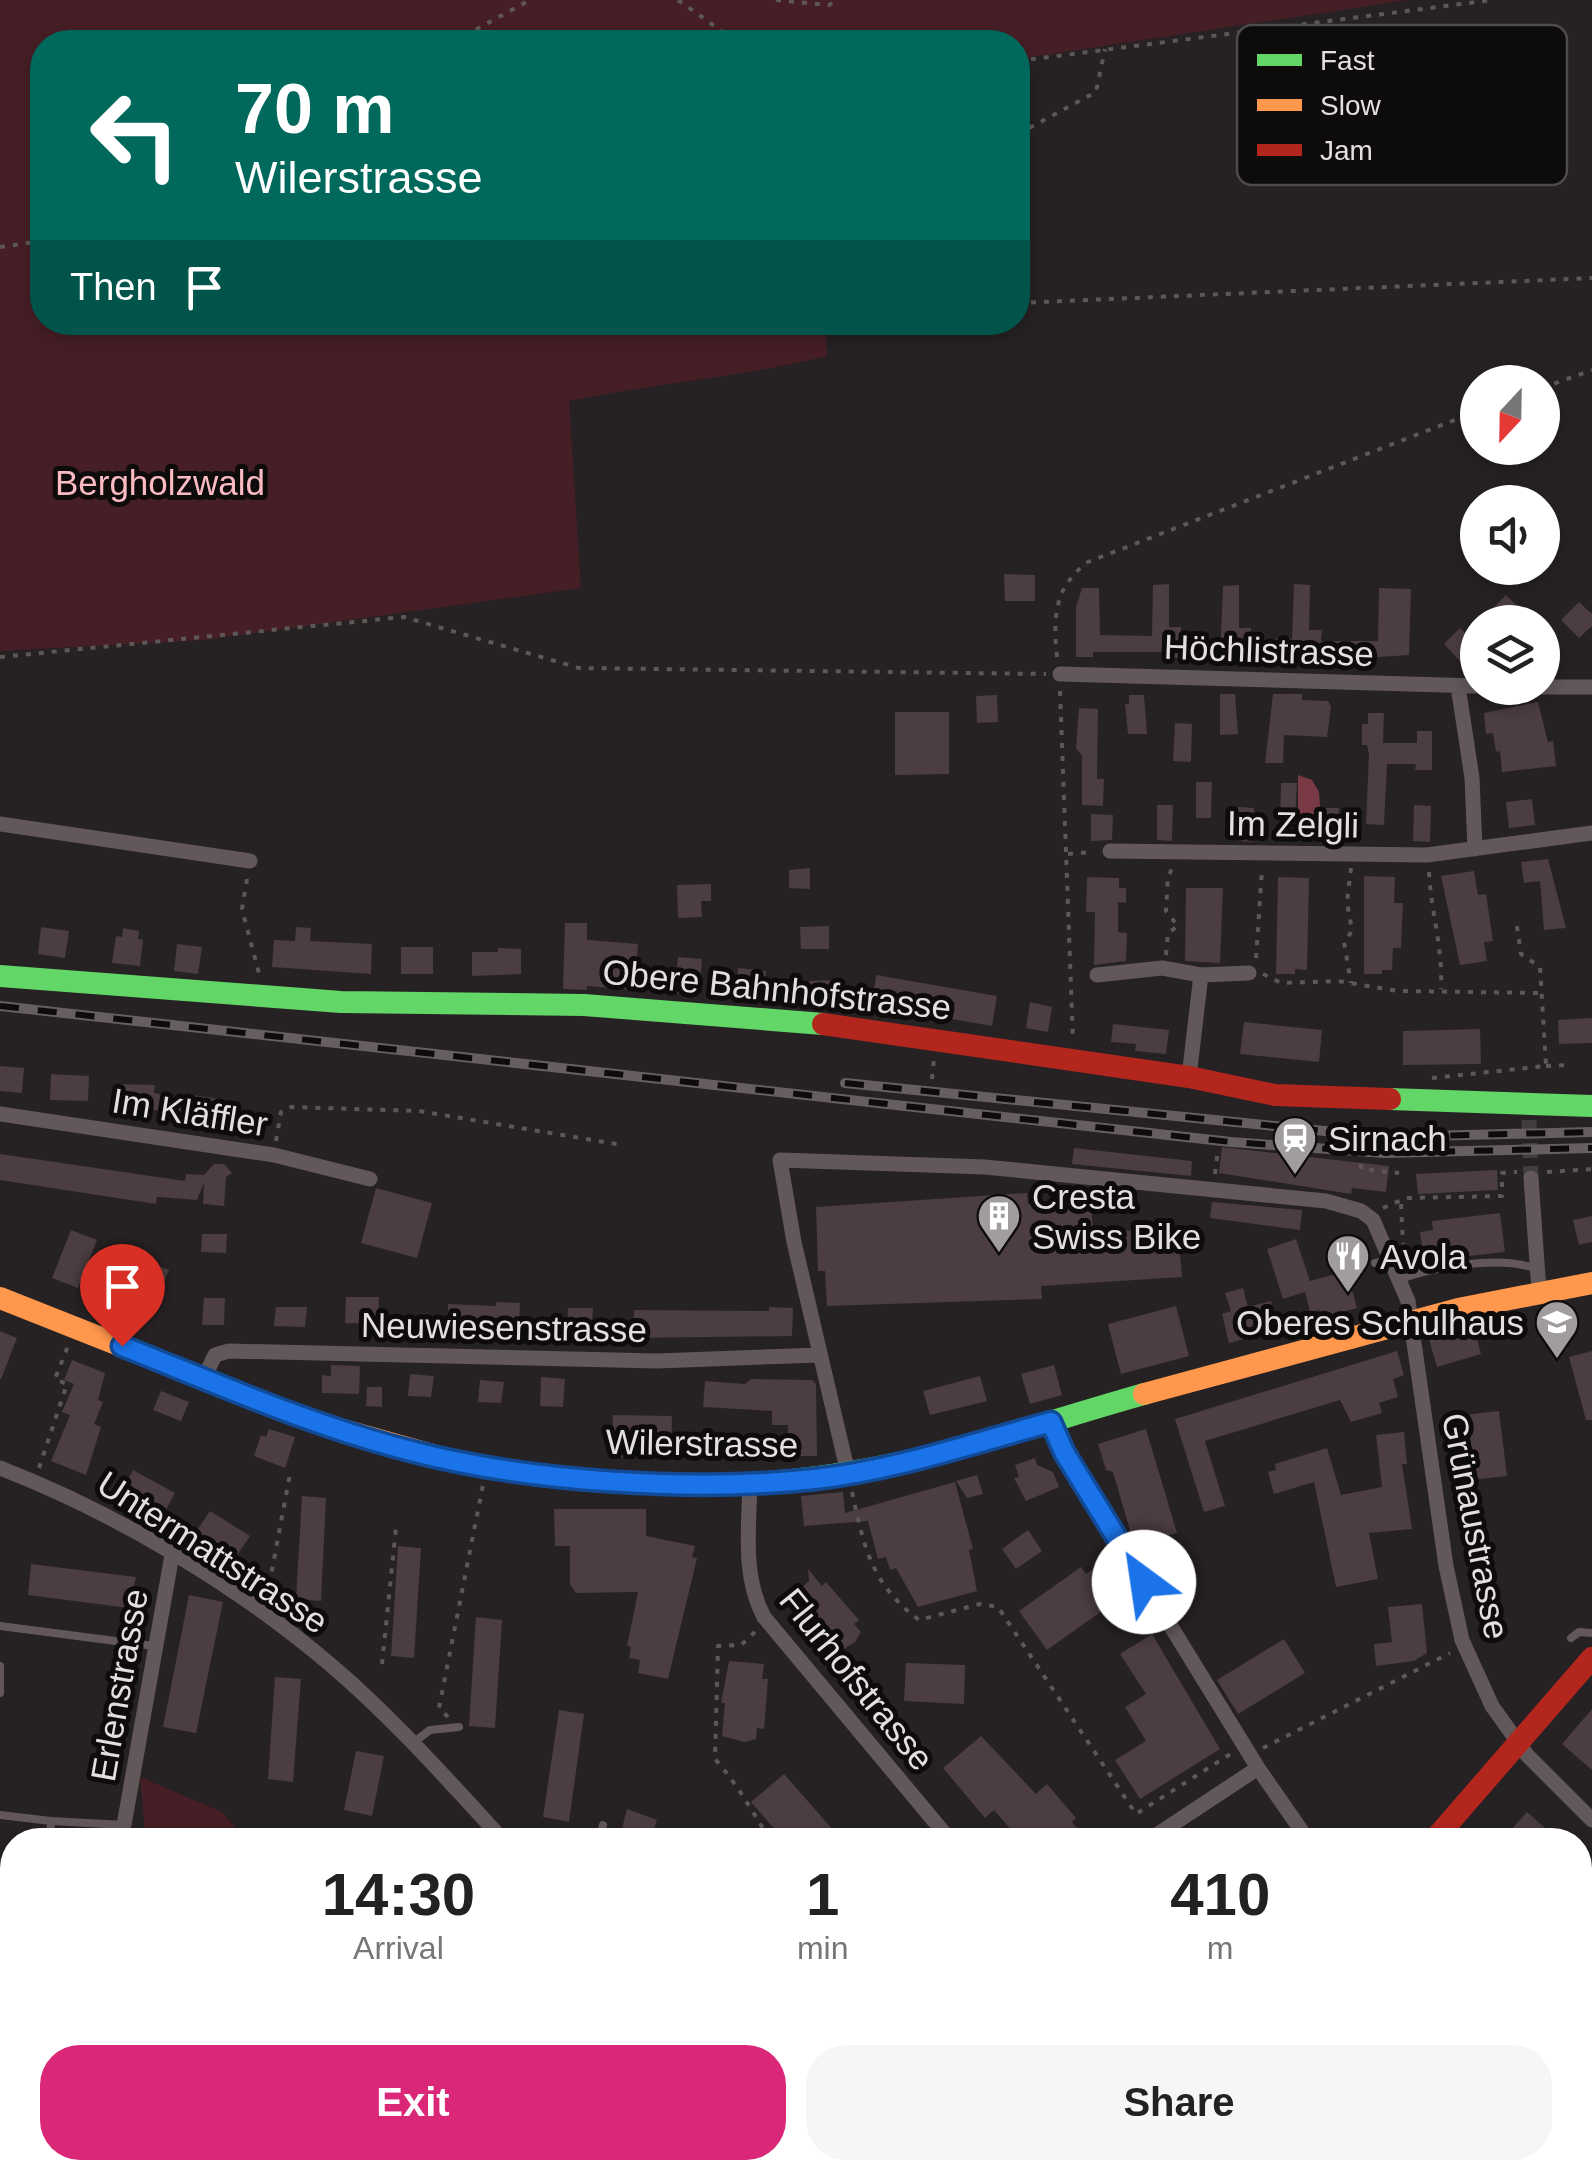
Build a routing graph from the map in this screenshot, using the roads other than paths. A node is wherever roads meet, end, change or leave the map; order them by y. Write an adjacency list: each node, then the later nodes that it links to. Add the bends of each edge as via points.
1 (1059, 668): 2 (street, Höchlistrasse)
2 (1458, 686): 7 (street)
3 (1560, 687): 4 (street)
4 (1592, 688)
5 (0, 824): 9 (street)
6 (1592, 833): 7 (street, Im Zelgli)
7 (1475, 849): 8 (street, Im Zelgli, via 1351,856)
8 (1110, 851)
9 (250, 861)
10 (1249, 973): 11 (street)
11 (1201, 975): 13 (street, via 1162,968); 14 (street)
12 (0, 976): 14 (street, Obere Bahnhofstrasse, via 341,1002 584,1005 856,1027)
13 (1097, 976)
14 (1189, 1077): 15 (street, Obere Bahnhofstrasse, via 1275,1095 1529,1113)
15 (1592, 1106)
16 (0, 1114): 18 (street, Im Kläffler, via 274,1154)
17 (1532, 1174): 20 (street)
18 (370, 1179)
19 (1400, 1279): 20 (lane, via 1426,1270 1517,1262); 23 (street, Grünaustrasse); 24 (street, Grünaustrasse, via 1373,1220 1326,1201 985,1167 780,1160)
20 (1537, 1279): 21 (street); 23 (street, Wilerstrasse)
21 (1592, 1283)
22 (0, 1298): 25 (street, Wilerstrasse)
23 (1412, 1322): 26 (street, Wilerstrasse); 39 (street, Grünaustrasse, via 1446,1566 1464,1645 1492,1706)
24 (818, 1355): 25 (street, Neuwiesenstrasse, via 657,1361 229,1351 215,1356); 28 (street)
25 (204, 1378): 29 (street, Wilerstrasse, via 368,1439 486,1467)
26 (1051, 1422): 28 (street, Wilerstrasse); 41 (street)
27 (0, 1468): 30 (street, Untermattstrasse, via 82,1502)
28 (848, 1472): 29 (street, Wilerstrasse)
29 (750, 1482): 50 (street, Flurhofstrasse, via 752,1596)
30 (172, 1556): 34 (street, Erlenstrasse); 40 (street, Untermattstrasse, via 265,1613)
31 (0, 1626): 34 (lane)
32 (1592, 1632): 33 (lane)
33 (1571, 1638)
34 (156, 1646): 45 (street, Erlenstrasse)
35 (1592, 1658): 39 (street)
36 (0, 1666): 37 (lane)
37 (0, 1693)
38 (459, 1727): 40 (lane, via 430,1730)
39 (1518, 1742): 43 (street, Grünaustrasse); 53 (street)
40 (414, 1743): 48 (street, Untermattstrasse)
41 (1250, 1756): 51 (street); 52 (street)
42 (0, 1816): 44 (lane)
43 (1592, 1820)
44 (51, 1821): 45 (lane); 47 (lane)
45 (124, 1824)
46 (603, 1825): 49 (lane)
47 (51, 1828)
48 (492, 1828)
49 (602, 1828)
50 (940, 1828)
51 (1163, 1828)
52 (1300, 1828)
53 (1444, 1828)

